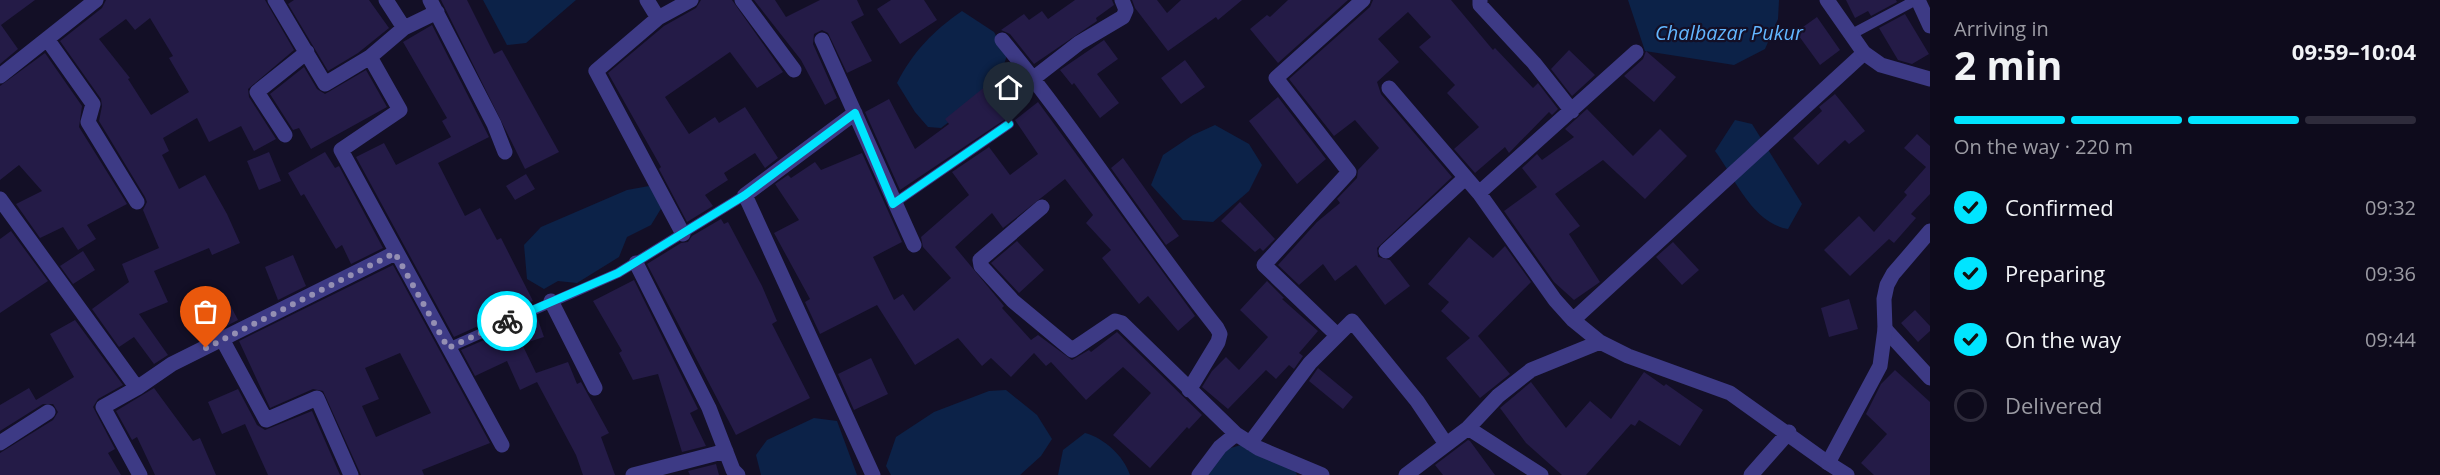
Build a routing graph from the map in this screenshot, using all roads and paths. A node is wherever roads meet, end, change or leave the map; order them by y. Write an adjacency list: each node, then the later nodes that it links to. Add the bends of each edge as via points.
1 (96, 0): 17 (street)
2 (275, 0): 20 (street)
3 (386, 0): 15 (street)
4 (647, 0): 13 (street)
5 (691, 0): 13 (street)
6 (742, 0): 24 (street)
7 (1122, 0): 26 (street, via 1126,10 1123,17 1079,43)
8 (1363, 0): 50 (street, via 1276,78 1349,172 1264,265)
9 (1479, 0): 29 (street)
10 (1827, 0): 16 (street)
11 (1917, 0): 14 (street); 16 (lane)
12 (434, 6): 15 (street); 33 (street)
13 (658, 18): 42 (street, via 596,71)
14 (1930, 26)
15 (404, 28): 23 (street)
16 (1852, 34): 22 (street)
17 (47, 39): 25 (street); 38 (street, via 93,104 88,122)
18 (822, 40): 30 (street)
19 (1002, 40): 26 (street)
20 (307, 52): 23 (street, via 325,84); 32 (street, via 257,92)
21 (1636, 52): 29 (street)
22 (1864, 53): 27 (street, via 1881,65); 48 (street)
23 (370, 57): 45 (street, via 400,110 341,150)
24 (794, 70)
25 (0, 76)
26 (1034, 78): 57 (street, via 1220,334)
27 (1930, 80)
28 (1389, 88): 34 (street)
29 (1572, 111): 35 (street)
30 (855, 113): 36 (street); 39 (street)
31 (1009, 124): 39 (lane)
32 (285, 135)
33 (505, 152)
34 (1464, 179): 35 (street); 44 (street)
35 (1479, 193): 48 (street)
36 (745, 195): 42 (lane); 72 (street)
37 (0, 199): 55 (street)
38 (137, 202)
39 (893, 204): 43 (street)
40 (1042, 207): 57 (street, via 982,257 981,266 1013,300 1072,350 1115,321 1122,323)
41 (1930, 231): 49 (street, via 1887,285)
42 (683, 234): 46 (lane)
43 (914, 245)
44 (1386, 251)
45 (395, 253): 51 (street); 53 (street)
46 (636, 262): 47 (lane); 66 (street, via 709,408)
47 (551, 302): 53 (lane); 56 (street)
48 (1573, 320): 52 (street)
49 (1885, 329): 54 (street); 67 (street, via 1877,374)
50 (1337, 335): 63 (street, via 1287,391); 64 (street, via 1349,323 1356,324)
51 (222, 339): 55 (street, via 172,364); 69 (street, via 266,420 317,398)
52 (1600, 342): 59 (street, via 1531,370 1498,396); 60 (street, via 1730,393)
53 (448, 348): 65 (street)
54 (1930, 378)
55 (137, 388): 68 (street, via 103,407)
56 (595, 388)
57 (1189, 390): 61 (street)
58 (48, 412): 62 (street)
59 (1468, 428): 64 (street); 76 (street)
60 (1789, 432): 67 (street); 77 (street)
61 (1236, 434): 63 (street); 73 (street)
62 (0, 443)
63 (1250, 443): 74 (street)
64 (1446, 444): 75 (street)
65 (502, 445)
66 (726, 451): 70 (street); 71 (street)
67 (1828, 463): 78 (street)
68 (140, 475)
69 (351, 475)
70 (633, 475)
71 (738, 475)
72 (873, 475)
73 (1199, 475)
74 (1322, 475)
75 (1406, 475)
76 (1541, 475)
77 (1751, 475)
78 (1847, 475)

